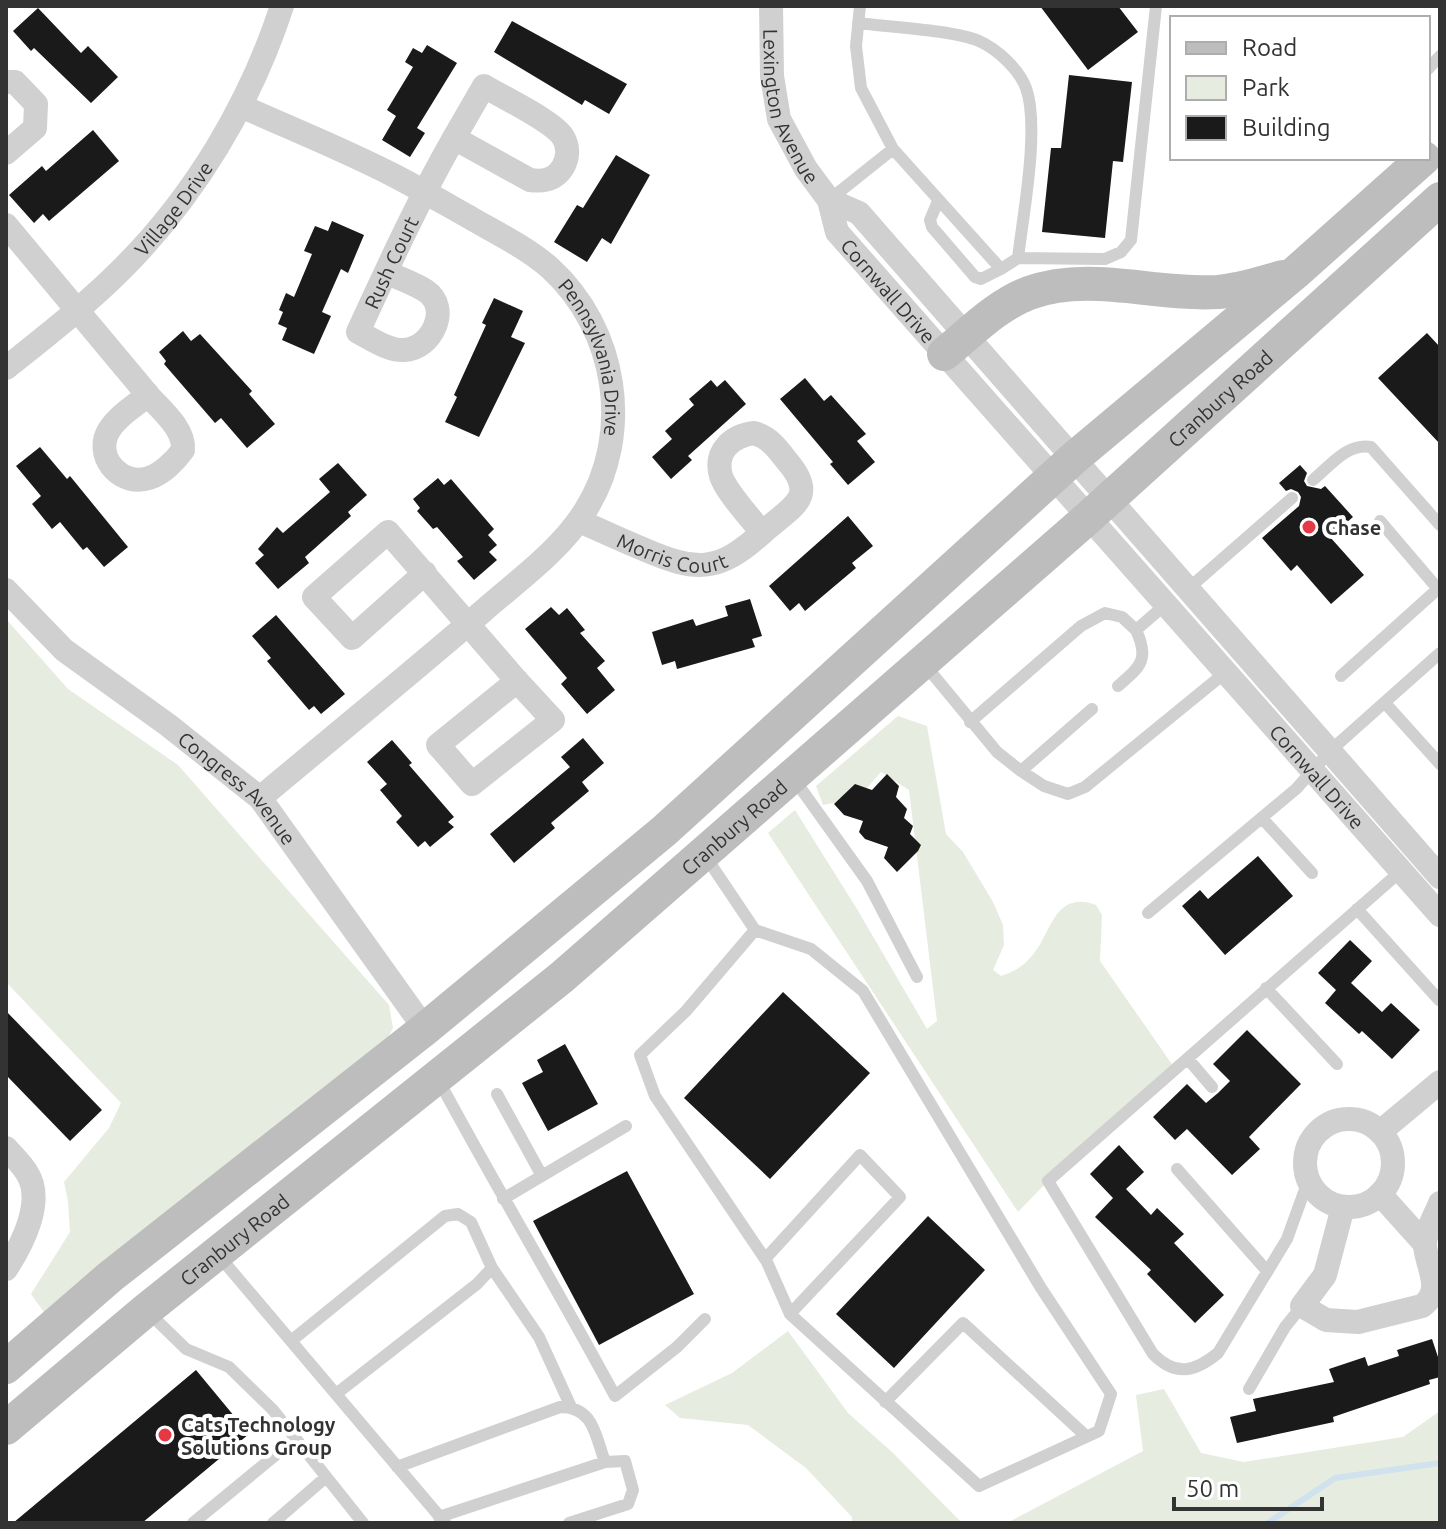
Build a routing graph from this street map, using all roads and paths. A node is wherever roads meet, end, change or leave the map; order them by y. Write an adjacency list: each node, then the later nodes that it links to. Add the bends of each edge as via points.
1 (282, 6): 7 (street, Village Drive)
2 (771, 6): 14 (street, Lexington Avenue, via 779,119)
3 (860, 6): 5 (lane)
4 (1156, 6): 18 (lane, via 1131,240 1105,259)
5 (858, 23): 9 (lane, via 861,88); 18 (lane, via 978,40 1020,79 1032,129)
6 (6, 82): 10 (street, via 15,82 36,104 35,128)
7 (241, 106): 12 (street, Pennsylvania Drive); 22 (street, Village Drive, via 168,218)
8 (454, 138): 8 (street, Rush Court, via 530,180 551,179 566,161 563,138 553,128 484,86); 12 (street, Rush Court)
9 (893, 149): 14 (lane); 15 (lane)
10 (6, 153)
11 (1414, 162): 21 (main road)
12 (423, 192): 20 (street, Rush Court); 30 (street, Pennsylvania Drive, via 534,255 570,290 597,333 609,371 612,432 604,471)
13 (1440, 199): 16 (main road, Cranbury Road)
14 (829, 200): 23 (street, Cornwall Drive, via 859,213)
15 (938, 201): 19 (lane); 19 (lane, via 932,227 975,277)
16 (1425, 223): 29 (main road, Cranbury Road)
17 (6, 225): 22 (street)
18 (1018, 258): 19 (lane)
19 (1001, 269)
20 (386, 272): 20 (street, Rush Court, via 428,292 435,304 436,325 424,343 404,350 358,332)
21 (1295, 273): 23 (main road, via 1216,292 1068,285 1028,294); 26 (main road)
22 (77, 310): 24 (street, Village Drive); 25 (street)
23 (956, 344): 26 (street, Cornwall Drive)
24 (6, 368)
25 (148, 395)
26 (1064, 467): 29 (street, Cornwall Drive); 68 (main road, via 664,831)
27 (1313, 480): 32 (lane, via 1350,449 1371,447)
28 (1292, 498): 35 (lane)
29 (1099, 507): 35 (street, Cornwall Drive); 38 (street, Cornwall Drive); 42 (main road, Cranbury Road)
30 (579, 521): 33 (street, Morris Court, via 694,566 725,560); 39 (street, Pennsylvania Drive)
31 (1380, 521): 36 (lane)
32 (1440, 525)
33 (762, 533)
34 (425, 573): 34 (street, via 388,532 314,597 352,638); 39 (street)
35 (1189, 588): 50 (street, Cornwall Drive)
36 (1439, 588): 44 (lane)
37 (6, 590): 55 (street, Congress Avenue, via 64,650)
38 (1166, 604): 40 (lane); 43 (street, Cornwall Drive)
39 (469, 623): 45 (street); 55 (street, Pennsylvania Drive)
40 (1136, 630): 46 (lane, via 1143,657); 49 (lane, via 1122,617 1105,613 1081,626)
41 (1440, 653): 47 (lane)
42 (923, 662): 49 (lane); 54 (main road, Cranbury Road)
43 (1226, 672): 52 (street, Cornwall Drive); 53 (lane, via 1085,787 1068,794)
44 (1341, 676)
45 (517, 681): 45 (street, via 553,720 472,784 438,745)
46 (1118, 686)
47 (1385, 703): 50 (lane); 51 (lane)
48 (1092, 709): 53 (lane)
49 (970, 722): 53 (lane)
50 (1331, 750): 52 (lane); 60 (street, Cornwall Drive)
51 (1440, 764)
52 (1312, 769): 56 (lane); 58 (street, Cornwall Drive)
53 (1021, 771)
54 (792, 777): 57 (main road, Cranbury Road); 65 (lane, via 867,881)
55 (260, 798): 68 (street, Congress Avenue)
56 (1262, 818): 59 (lane); 62 (lane)
57 (704, 854): 64 (lane); 71 (main road, Cranbury Road)
58 (1401, 871): 61 (lane); 63 (street, Cornwall Drive)
59 (1312, 873)
60 (1440, 877)
61 (1357, 909): 66 (lane); 67 (lane)
62 (1148, 913)
63 (1440, 915)
64 (755, 930): 87 (lane, via 686,1011 640,1055 655,1096); 102 (lane, via 811,949 863,991 1041,1288 1111,1394 1099,1431)
65 (917, 977)
66 (1266, 988): 69 (lane); 70 (lane)
67 (1439, 1000)
68 (425, 1029): 96 (main road, via 111,1276)
69 (1188, 1059): 73 (lane); 90 (lane, via 1048,1181 1165,1366 1201,1367 1218,1353)
70 (1337, 1064)
71 (438, 1078): 82 (lane); 86 (main road, Cranbury Road)
72 (1440, 1082): 76 (street)
73 (1212, 1087)
74 (497, 1094): 79 (lane)
75 (626, 1126): 79 (lane)
76 (1380, 1132): 80 (street, via 1352,1119 1323,1127 1306,1151); 81 (street, via 1393,1156 1388,1183)
77 (6, 1148): 89 (street, via 28,1173 33,1213)
78 (1177, 1169): 90 (lane)
79 (542, 1176): 82 (lane)
80 (1308, 1181): 84 (street, via 1328,1203); 90 (lane, via 1287,1239)
81 (1380, 1194): 84 (street, via 1356,1207); 85 (street)
82 (503, 1199): 94 (lane, via 615,1396)
83 (1440, 1203): 85 (street)
84 (1343, 1207): 91 (street, via 1325,1275)
85 (1424, 1243): 91 (street, via 1435,1287 1422,1306 1358,1322 1326,1320)
86 (217, 1253): 92 (main road, Cranbury Road); 95 (lane)
87 (765, 1259): 93 (lane); 93 (lane, via 860,1155 900,1197)
88 (492, 1268): 95 (lane, via 471,1222 458,1214 445,1216); 98 (lane); 100 (lane, via 539,1337)
89 (6, 1269)
90 (1267, 1271)
91 (1302, 1306): 97 (lane)
92 (146, 1310): 101 (main road, Cranbury Road); 103 (lane, via 186,1349 229,1367)
93 (790, 1314): 99 (lane)
94 (705, 1319)
95 (291, 1341): 98 (lane)
96 (6, 1367)
97 (1249, 1389)
98 (336, 1394): 105 (lane)
99 (885, 1402): 102 (lane, via 979,1486); 102 (lane, via 963,1323)
100 (571, 1407): 104 (lane, via 588,1417); 105 (lane)
101 (6, 1428)
102 (1086, 1436)
103 (295, 1439): 106 (lane); 108 (lane)
104 (605, 1462): 107 (lane); 111 (lane, via 625,1461 633,1490 628,1504)
105 (397, 1467): 107 (lane)
106 (325, 1478): 109 (lane); 110 (lane)
107 (442, 1520)
108 (193, 1523)
109 (273, 1523)
110 (363, 1523)
111 (569, 1523)

